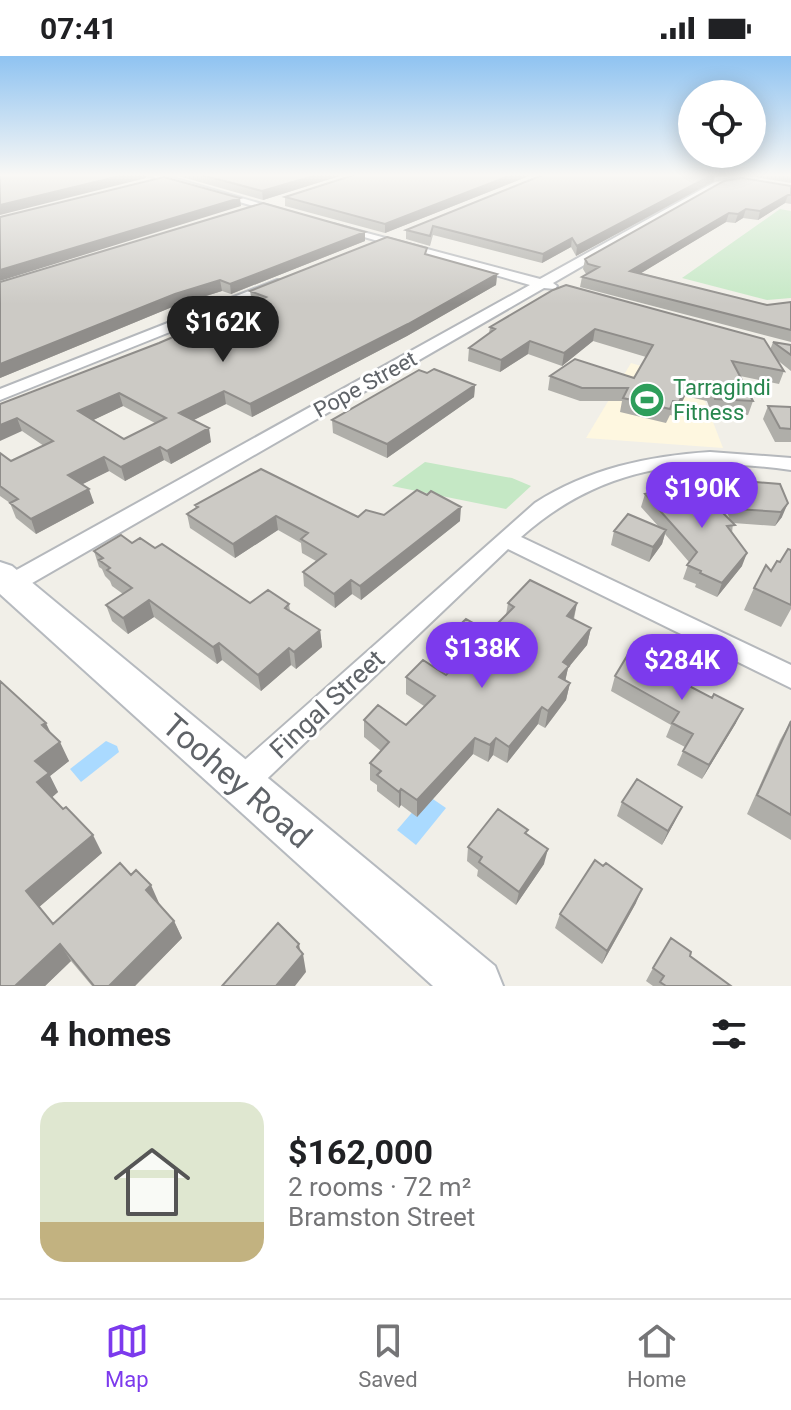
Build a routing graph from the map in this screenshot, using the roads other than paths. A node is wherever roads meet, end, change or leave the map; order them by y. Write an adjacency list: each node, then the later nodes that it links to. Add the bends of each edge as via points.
1 (662, 217): 7 (street, Pope Street)
2 (326, 223): 4 (street)
3 (409, 231): 4 (street)
4 (387, 240): 5 (street); 7 (street)
5 (368, 248)
6 (294, 277): 9 (street)
7 (543, 284): 8 (street); 12 (street, Pope Street)
8 (571, 292)
9 (0, 395)
10 (791, 464): 11 (street, Fingal Street, via 723,459 618,471 575,488)
11 (506, 539): 13 (street); 14 (street, Fingal Street)
12 (5, 579): 14 (main road, Toohey Road)
13 (791, 677)
14 (240, 784): 15 (main road, Toohey Road)
15 (475, 986)

